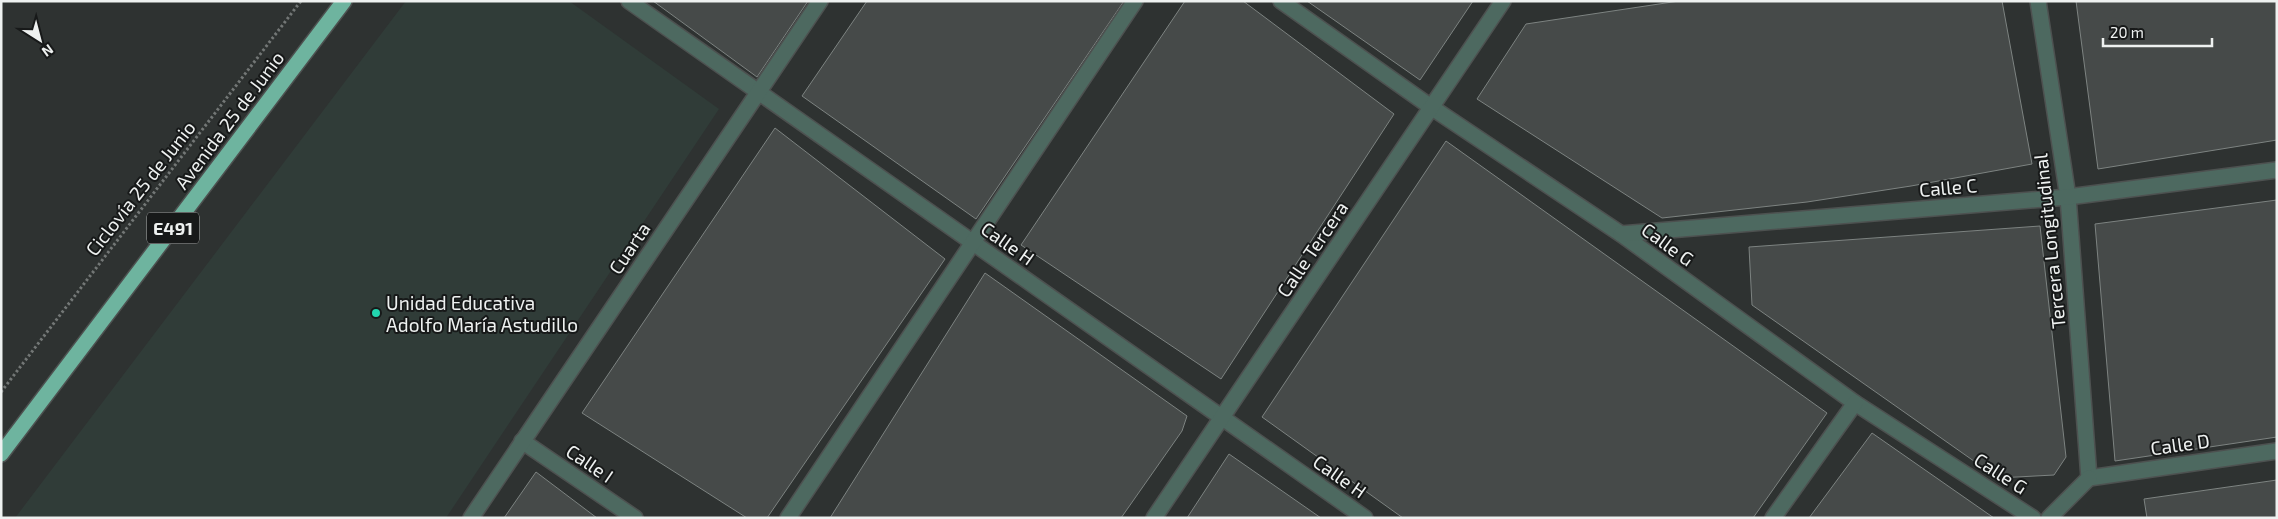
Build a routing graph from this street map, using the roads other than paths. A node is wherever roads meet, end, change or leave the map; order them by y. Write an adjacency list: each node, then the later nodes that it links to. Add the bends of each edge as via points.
1 (344, 1): 18 (highway, Avenida 25 de Junio / E491)
2 (629, 1): 8 (street, Calle H)
3 (820, 1): 8 (street, Cuarta)
4 (1135, 1): 13 (street)
5 (1281, 1): 9 (street, Calle G)
6 (1503, 1): 9 (street, Calle Tercera)
7 (2038, 1): 11 (street, Tercera Longitudinal)
8 (758, 93): 13 (street, Calle H); 16 (street, Cuarta)
9 (1432, 107): 12 (street, Calle G); 15 (street, Calle Tercera)
10 (2277, 170): 11 (street, Calle C)
11 (2068, 197): 12 (street, Calle C); 19 (street, Tercera Longitudinal)
12 (1621, 234): 14 (street, Calle G)
13 (973, 243): 15 (street, Calle H); 22 (street)
14 (1855, 403): 25 (street); 26 (street, Calle G)
15 (1222, 418): 23 (street, Calle Tercera); 24 (street, Calle H)
16 (522, 441): 20 (street, Cuarta); 21 (street, Calle I)
17 (2277, 450): 19 (street, Calle D)
18 (1, 454)
19 (2089, 478): 27 (street)
20 (471, 518)
21 (635, 518)
22 (788, 518)
23 (1154, 518)
24 (1365, 518)
25 (1773, 518)
26 (2033, 518)
27 (2049, 518)

